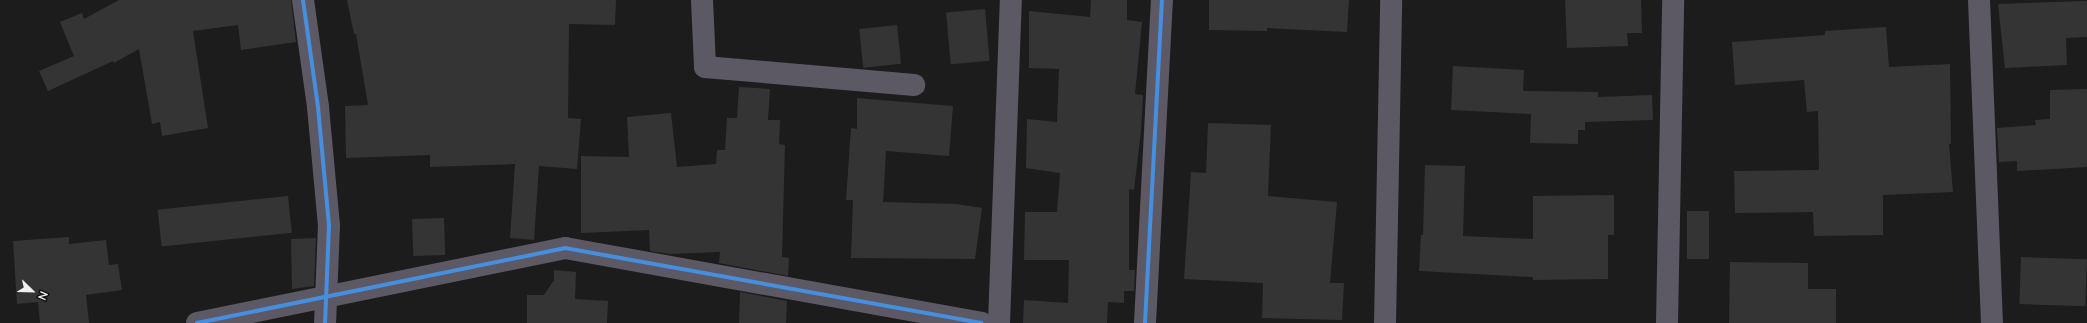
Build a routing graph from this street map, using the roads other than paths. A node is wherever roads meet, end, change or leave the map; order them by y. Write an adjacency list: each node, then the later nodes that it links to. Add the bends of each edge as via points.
1 (304, 0): 9 (street, via 318,107 329,225)
2 (702, 0): 8 (street, via 705,67)
3 (1011, 0): 13 (street)
4 (1162, 0): 14 (street)
5 (1391, 0): 15 (street)
6 (1673, 0): 16 (street)
7 (1979, 0): 17 (street)
8 (914, 85)
9 (325, 296): 10 (street); 11 (street); 12 (street, via 565,248)
10 (197, 323)
11 (325, 323)
12 (981, 323)
13 (999, 323)
14 (1145, 323)
15 (1385, 323)
16 (1667, 323)
17 (1992, 323)

